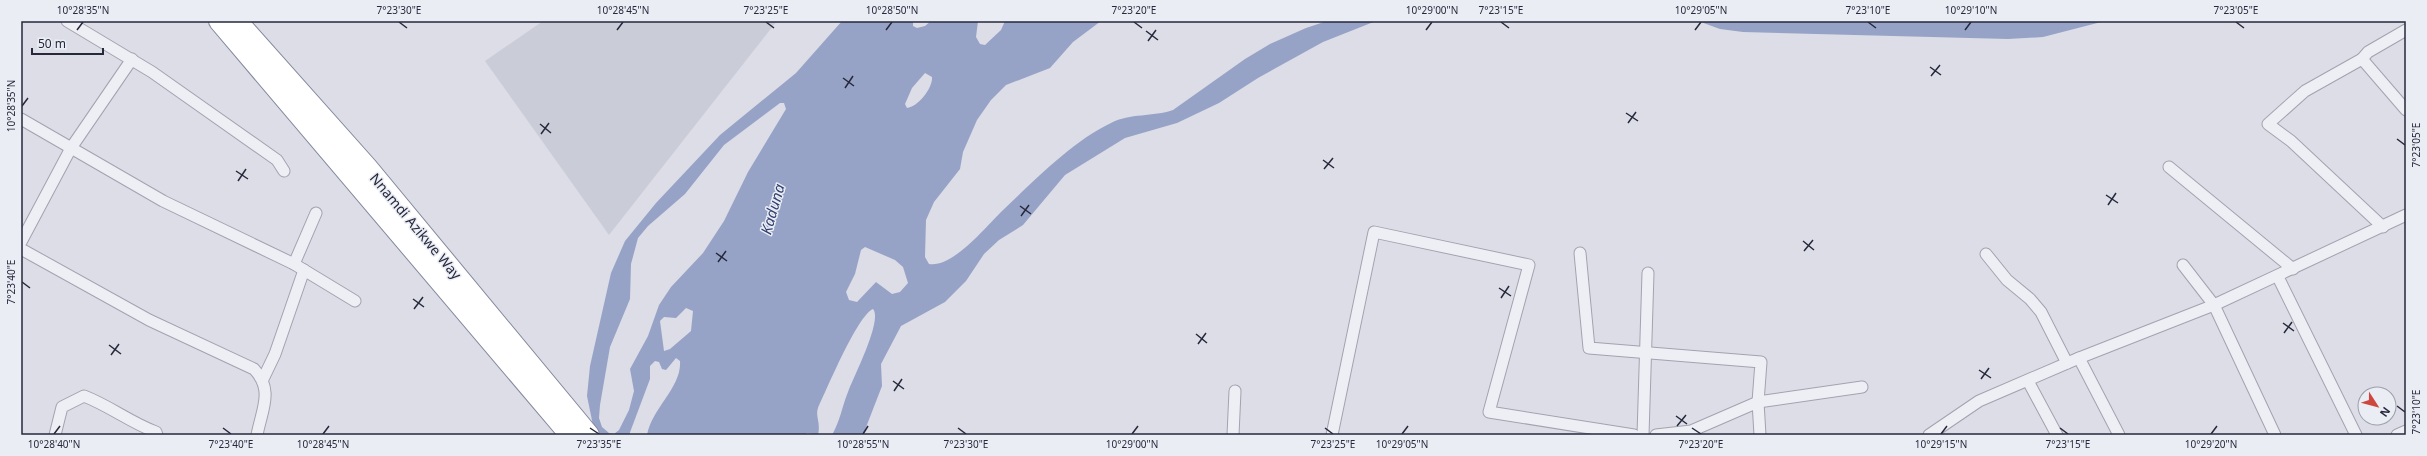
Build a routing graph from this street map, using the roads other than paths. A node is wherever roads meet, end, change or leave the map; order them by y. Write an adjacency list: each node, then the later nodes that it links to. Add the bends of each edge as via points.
1 (67, 21): 6 (street)
2 (219, 21): 34 (highway, Nnamdi Azikwe Way)
3 (238, 21): 34 (highway, Nnamdi Azikwe Way, via 367,167)
4 (2406, 30): 5 (street, via 2368,52)
5 (2362, 59): 7 (street); 14 (street, via 2305,91 2268,124 2291,141)
6 (132, 60): 9 (street); 11 (street, via 277,160)
7 (2406, 110)
8 (21, 119): 9 (street)
9 (71, 148): 15 (street); 20 (street, via 163,200)
10 (2170, 167): 21 (street)
11 (284, 171)
12 (316, 212): 20 (street)
13 (2406, 215): 14 (street)
14 (2383, 227): 21 (street)
15 (21, 242)
16 (21, 249): 29 (street, via 149,320 254,369)
17 (1580, 253): 26 (street, via 1589,348)
18 (1986, 254): 28 (street, via 2007,280 2030,298 2041,312)
19 (2183, 265): 25 (street)
20 (299, 267): 24 (street); 29 (street, via 275,354)
21 (2293, 269): 23 (street)
22 (1648, 273): 26 (street)
23 (2278, 277): 25 (street); 49 (street)
24 (355, 301)
25 (2214, 305): 27 (street); 48 (street)
26 (1646, 353): 33 (street, via 1761,362); 42 (street)
27 (2079, 358): 28 (street); 47 (street)
28 (2067, 363): 30 (street)
29 (263, 379): 38 (street, via 266,391)
30 (2028, 381): 45 (street, via 1979,401); 46 (street)
31 (1862, 387): 33 (street)
32 (1235, 391): 39 (street)
33 (1758, 402): 43 (street, via 1691,431); 44 (street)
34 (576, 431)
35 (2406, 431): 50 (street)
36 (56, 435): 37 (street, via 62,407 84,396 156,432)
37 (157, 435)
38 (257, 435)
39 (1233, 435)
40 (1332, 435): 41 (street, via 1374,232 1529,265 1489,412)
41 (1634, 435)
42 (1643, 435)
43 (1656, 435)
44 (1760, 435)
45 (1929, 435)
46 (2056, 435)
47 (2119, 435)
48 (2275, 435)
49 (2356, 435)
50 (2397, 435)

